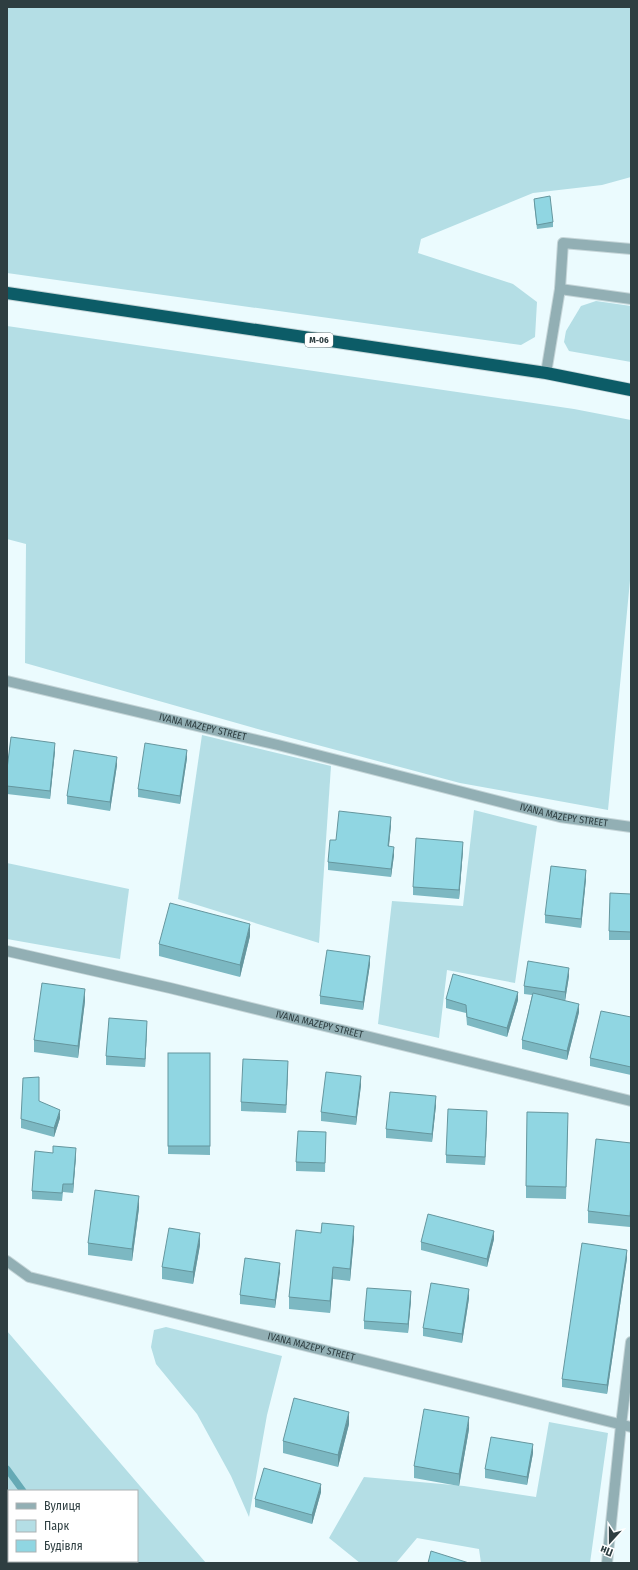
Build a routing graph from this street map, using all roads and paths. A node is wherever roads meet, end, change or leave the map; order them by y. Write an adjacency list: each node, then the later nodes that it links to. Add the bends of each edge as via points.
1 (631, 249): 2 (street, via 563,243)
2 (560, 290): 4 (street); 5 (street)
3 (7, 293): 5 (highway, М-06)
4 (631, 299)
5 (546, 373): 6 (highway, М-06)
6 (631, 390)
7 (7, 681): 8 (street, IVANA MAZEPY STREET, via 278,745 560,817)
8 (631, 827)
9 (7, 951): 10 (street, IVANA MAZEPY STREET, via 170,988)
10 (631, 1101)
11 (7, 1261): 13 (street, IVANA MAZEPY STREET, via 29,1277)
12 (631, 1342): 13 (street)
13 (621, 1425): 14 (street, IVANA MAZEPY STREET); 15 (street)
14 (631, 1427)
15 (607, 1563)

